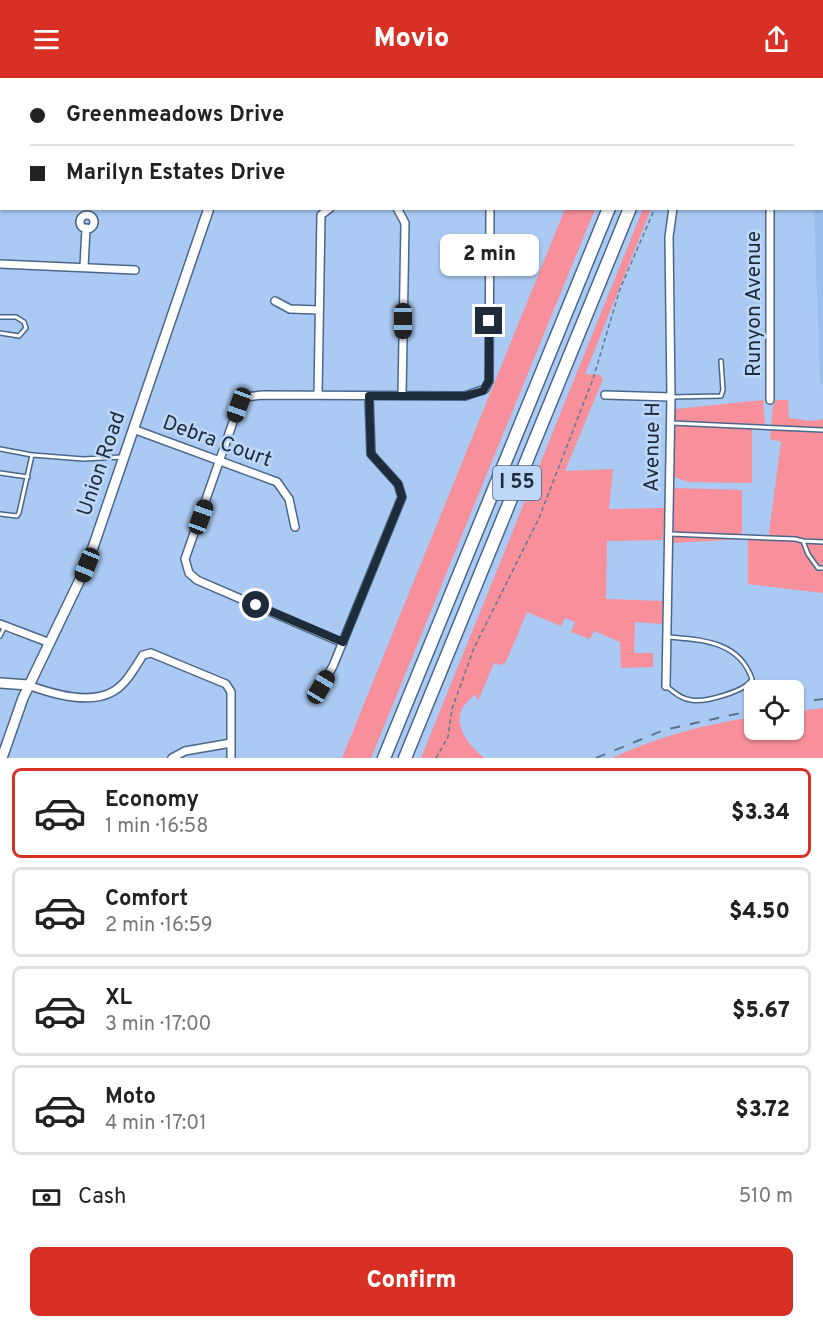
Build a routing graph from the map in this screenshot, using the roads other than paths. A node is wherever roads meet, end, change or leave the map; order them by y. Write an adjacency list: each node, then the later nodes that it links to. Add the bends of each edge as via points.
1 (208, 210): 25 (street, Union Road)
2 (328, 210): 14 (street, via 321,216)
3 (399, 210): 21 (street, via 405,223)
4 (490, 210): 21 (street, via 489,381 483,391 465,396)
5 (608, 210): 52 (highway, I 55)
6 (629, 210): 53 (highway, I 55)
7 (673, 210): 22 (street, Avenue H, via 669,237)
8 (771, 210): 23 (street, Runyon Avenue)
9 (86, 228): 11 (street)
10 (0, 264): 11 (street)
11 (84, 267): 12 (street)
12 (135, 270)
13 (275, 301): 14 (street, via 290,309)
14 (319, 310): 18 (street)
15 (0, 317): 16 (lane, via 16,318 26,328 19,336)
16 (0, 333)
17 (721, 361): 22 (lane, via 721,396)
18 (318, 394): 20 (street); 30 (street, via 247,397 239,405)
19 (605, 394): 22 (street)
20 (369, 396): 21 (street); 42 (street, via 371,454 398,484 402,497)
21 (402, 396)
22 (670, 397): 24 (street, Avenue H)
23 (770, 400)
24 (670, 423): 26 (lane); 35 (street, Avenue H)
25 (133, 429): 29 (street, Union Road); 30 (street, Debra Court)
26 (823, 430)
27 (0, 449): 28 (lane)
28 (32, 455): 29 (lane, via 82,459); 32 (lane)
29 (123, 456): 43 (street, Union Road, via 87,565)
30 (221, 461): 34 (street, Debra Court, via 277,482 289,499); 42 (street, via 185,558 189,573 197,580)
31 (0, 473): 32 (lane)
32 (28, 477): 33 (lane, via 20,513)
33 (0, 514)
34 (296, 527)
35 (669, 534): 36 (lane); 41 (street, Avenue H)
36 (803, 541): 37 (lane); 38 (lane, via 813,563)
37 (823, 542)
38 (823, 568)
39 (2, 625): 40 (lane); 43 (street)
40 (0, 636)
41 (667, 637): 46 (street, Avenue H); 46 (lane, via 711,641 723,646 750,673 752,680 745,688 702,700 679,697)
42 (343, 642): 47 (street)
43 (50, 643): 45 (street, Union Road)
44 (0, 683): 45 (street)
45 (28, 685): 48 (street, via 47,692 97,698 114,691 143,655 151,653 226,684 231,692); 49 (street, Union Road)
46 (666, 686)
47 (321, 687)
48 (231, 743): 50 (street, via 185,751); 51 (street)
49 (2, 758)
50 (172, 758)
51 (231, 758)
52 (384, 758)
53 (405, 758)

